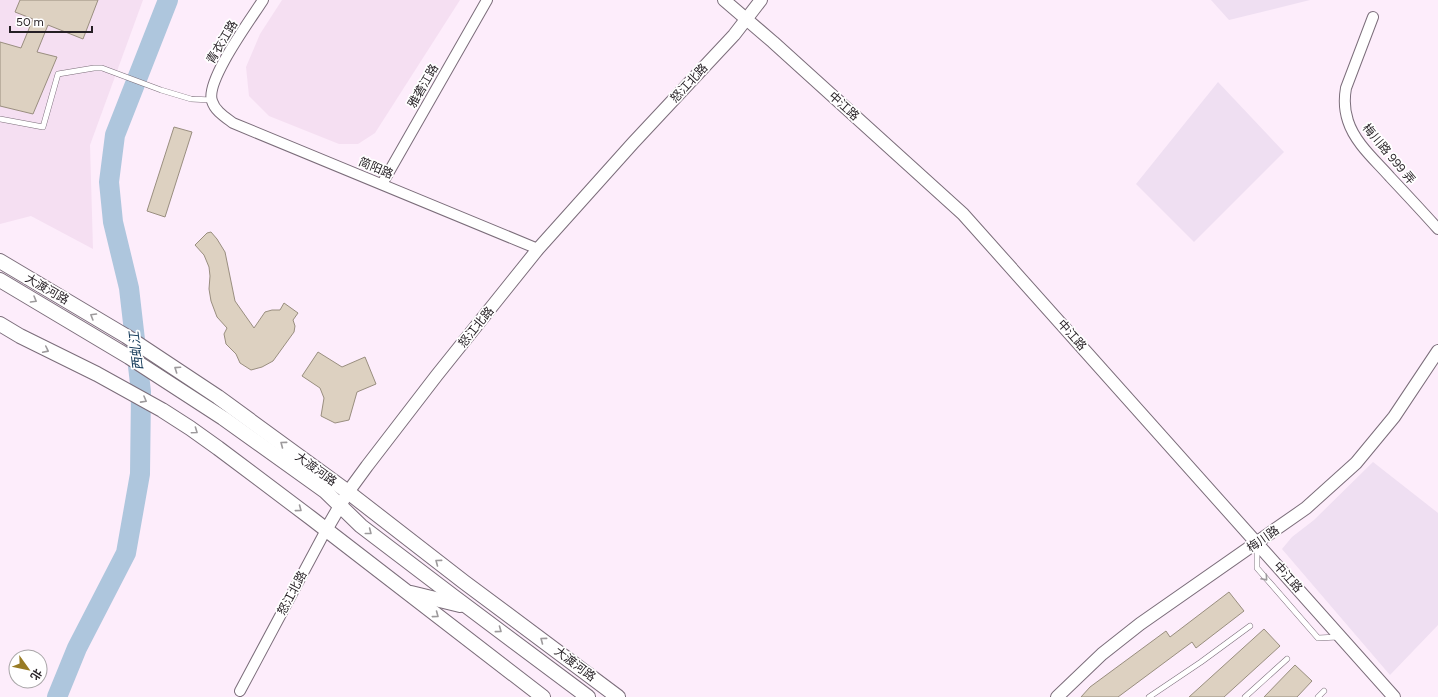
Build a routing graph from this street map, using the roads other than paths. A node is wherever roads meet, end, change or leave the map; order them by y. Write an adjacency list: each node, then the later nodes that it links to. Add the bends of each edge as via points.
1 (263, 0): 7 (street, 青衣江路, via 221,65 213,84)
2 (487, 0): 9 (street, 雅砻江路)
3 (724, 0): 6 (street, 中江路)
4 (761, 0): 6 (street, 怒江北路)
5 (1373, 17): 10 (street, 梅川路 999 弄, via 1346,88 1344,100 1348,122 1354,135 1371,156)
6 (748, 19): 11 (street, 怒江北路); 18 (street, 中江路, via 964,214)
7 (211, 100): 8 (lane, via 191,99 102,68 94,68 58,74 42,127); 9 (street, 简阳路, via 220,113 233,123)
8 (0, 119)
9 (382, 184): 11 (street, 简阳路)
10 (1438, 229)
11 (538, 249): 16 (street, 怒江北路, via 437,375)
12 (0, 261): 16 (main road, 大渡河路, one-way to 12, via 218,397 152,352)
13 (0, 280): 16 (main road, 大渡河路, one-way to 16, via 156,374 325,491)
14 (0, 324): 17 (main road, one-way to 17, via 162,410 218,448)
15 (1438, 351): 18 (street, 梅川路, via 1394,417 1356,463 1306,508)
16 (344, 499): 17 (street, 怒江北路); 20 (main road, 大渡河路, one-way to 20, via 361,526); 29 (main road, 大渡河路, one-way to 16, via 475,590)
17 (326, 530): 19 (main road); 24 (street, 怒江北路)
18 (1258, 542): 22 (street, 中江路); 22 (lane, one-way to 22, via 1257,568 1318,638); 30 (street, 梅川路, via 1140,624 1107,650)
19 (405, 591): 20 (main road); 27 (main road, one-way to 27)
20 (467, 607): 28 (main road, 大渡河路, one-way to 28)
21 (1250, 626): 31 (lane)
22 (1341, 637): 26 (street, 中江路)
23 (1287, 659): 32 (lane)
24 (240, 691)
25 (1324, 691): 33 (lane)
26 (1391, 696)
27 (543, 697)
28 (588, 697)
29 (618, 697)
30 (1057, 697)
31 (1149, 697)
32 (1245, 697)
33 (1318, 697)

